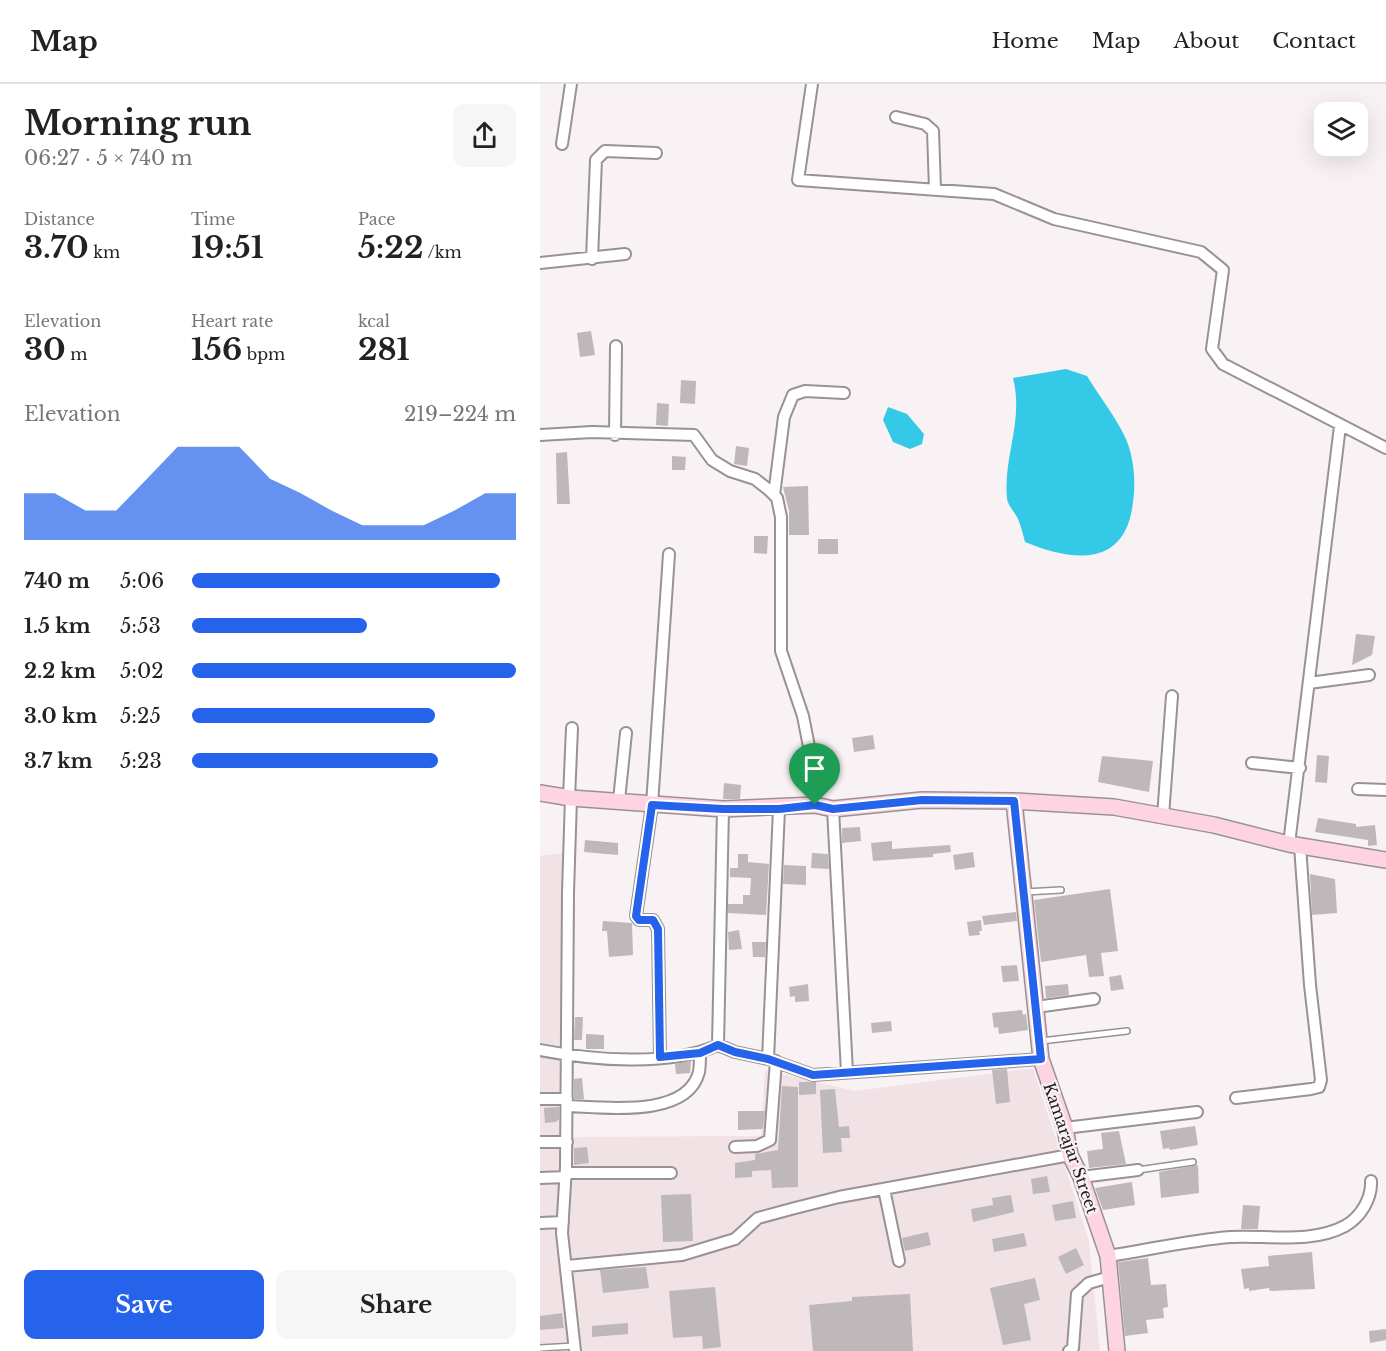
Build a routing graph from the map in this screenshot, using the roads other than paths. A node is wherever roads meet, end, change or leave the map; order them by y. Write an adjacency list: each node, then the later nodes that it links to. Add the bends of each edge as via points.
1 (571, 84): 4 (street)
2 (812, 84): 6 (street, via 798,180)
3 (896, 117): 6 (street, via 925,124 933,131)
4 (562, 144)
5 (656, 153): 8 (street, via 605,151 596,160)
6 (935, 189): 12 (street, via 994,194 1054,219 1201,252 1223,270 1212,349 1223,364)
7 (625, 254): 8 (street)
8 (592, 259): 9 (street)
9 (540, 263)
10 (616, 346): 14 (street)
11 (844, 393): 16 (street, via 805,391 793,395 784,417)
12 (1340, 426): 15 (street); 19 (street)
13 (540, 435): 14 (street)
14 (615, 435): 16 (street, via 694,435 712,460 755,479)
15 (1386, 448)
16 (774, 495): 32 (street, via 781,517 781,651 803,716 813,767)
17 (669, 554): 31 (street)
18 (1370, 675): 19 (street)
19 (1310, 683): 24 (street)
20 (1172, 696): 36 (street)
21 (572, 728): 28 (street)
22 (626, 733): 29 (street)
23 (1252, 764): 24 (street)
24 (1299, 768): 37 (street)
25 (1358, 789): 26 (street)
26 (1386, 790)
27 (540, 793): 28 (street)
28 (570, 798): 29 (street); 48 (street)
29 (619, 800): 31 (street)
30 (1014, 801): 35 (street, via 922,800); 36 (street, via 1114,807); 40 (street, Kamarajar Street)
31 (652, 805): 33 (street); 49 (street, via 636,916 639,920 653,920 658,929)
32 (815, 805): 34 (street); 35 (street)
33 (723, 809): 34 (street); 45 (street)
34 (779, 809): 51 (street)
35 (833, 809): 52 (street)
36 (1163, 816): 37 (street)
37 (1295, 845): 38 (street); 53 (street, via 1321,1080 1319,1087 1311,1089)
38 (1386, 860)
39 (1061, 890): 40 (lane)
40 (1024, 893): 42 (street, Kamarajar Street)
41 (1094, 999): 42 (street)
42 (1036, 1007): 44 (street, Kamarajar Street)
43 (1127, 1032): 44 (lane)
44 (1040, 1041): 50 (street, Kamarajar Street)
45 (718, 1045): 47 (street); 51 (street)
46 (540, 1050): 48 (street)
47 (700, 1053): 49 (street); 55 (street, via 694,1083 676,1100 618,1108)
48 (568, 1056): 49 (street); 55 (street)
49 (660, 1057)
50 (1041, 1059): 52 (street); 57 (street, Kamarajar Street)
51 (772, 1060): 52 (street, via 813,1075); 60 (street, via 770,1140 757,1146)
52 (847, 1072)
53 (1236, 1098)
54 (540, 1100): 55 (street)
55 (567, 1102): 59 (street)
56 (1197, 1112): 57 (street)
57 (1065, 1128): 61 (street, Kamarajar Street)
58 (540, 1142): 59 (street)
59 (567, 1142): 65 (street)
60 (735, 1147)
61 (1070, 1155): 66 (street, Kamarajar Street); 69 (street)
62 (1193, 1162): 63 (lane)
63 (1138, 1170): 66 (street)
64 (671, 1173): 65 (street)
65 (566, 1175): 67 (street); 71 (street)
66 (1081, 1177): 72 (street, Kamarajar Street)
67 (540, 1178)
68 (1371, 1180): 72 (street, via 1364,1208 1346,1225 1326,1233 1229,1238)
69 (884, 1189): 73 (street); 74 (street, via 758,1218 735,1239 682,1255)
70 (540, 1222): 71 (street)
71 (563, 1222): 74 (street)
72 (1108, 1256): 75 (street, Kamarajar Street)
73 (900, 1261)
74 (567, 1266): 77 (street)
75 (1110, 1277): 78 (street, via 1089,1283 1077,1294 1073,1348); 79 (street, Kamarajar Street)
76 (540, 1348): 77 (lane)
77 (575, 1349)
78 (1069, 1351)
79 (1117, 1351)

